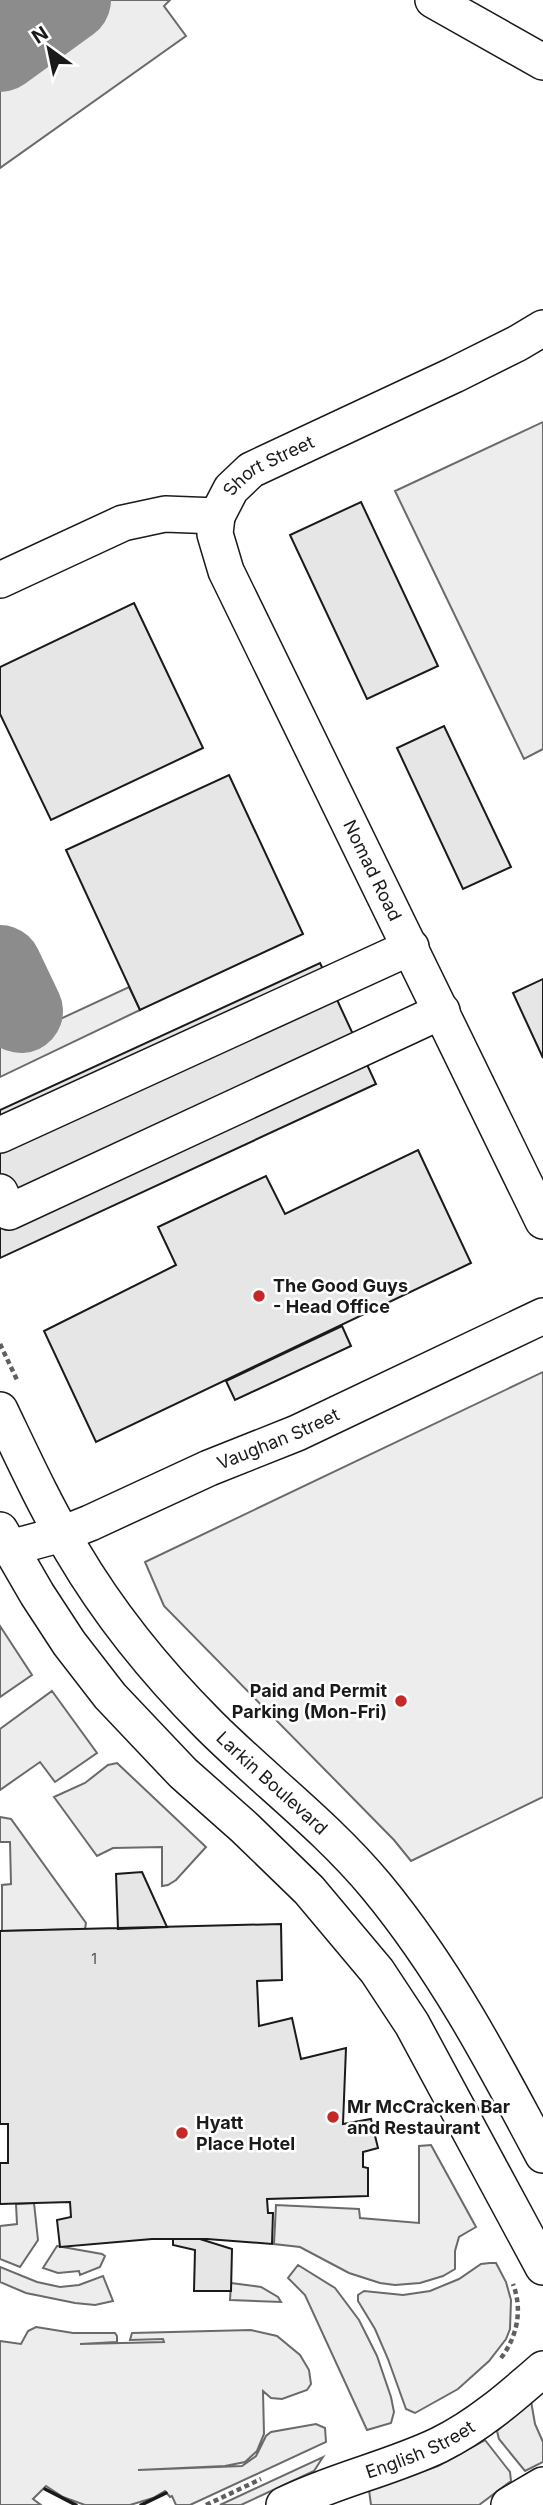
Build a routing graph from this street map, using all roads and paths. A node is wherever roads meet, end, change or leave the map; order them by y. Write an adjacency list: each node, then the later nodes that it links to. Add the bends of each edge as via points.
1 (433, 0): 2 (street)
2 (543, 62)
3 (543, 328): 4 (street, Short Street, via 251,470 231,489)
4 (217, 516): 5 (street, Short Street, via 165,514 123,523); 6 (street, Nomad Road, via 215,534 226,570)
5 (0, 580)
6 (411, 947): 7 (street, Nomad Road); 8 (street)
7 (442, 1012): 9 (street, via 9,1212); 10 (street, Nomad Road)
8 (0, 1135)
9 (0, 1192)
10 (543, 1221)
11 (543, 1316): 14 (street, Vaughan Street, via 297,1433)
12 (0, 1344): 13 (path)
13 (11, 1401): 14 (street, Larkin Boulevard)
14 (62, 1534): 15 (street, Vaughan Street); 16 (street, Larkin Boulevard, via 110,1609 178,1693 299,1805 397,1912 474,2026)
15 (5, 1539): 17 (street, via 69,1643 110,1696 183,1773 309,1890 377,1971 412,2024)
16 (543, 2155)
17 (543, 2267)
18 (511, 2278): 19 (path, via 518,2308 516,2328)
19 (498, 2361)
20 (543, 2369): 23 (street, English Street, via 500,2406 452,2438)
21 (543, 2485): 25 (street)
22 (274, 2491): 23 (street, English Street); 24 (path)
23 (355, 2491)
24 (206, 2505)
25 (509, 2505)

